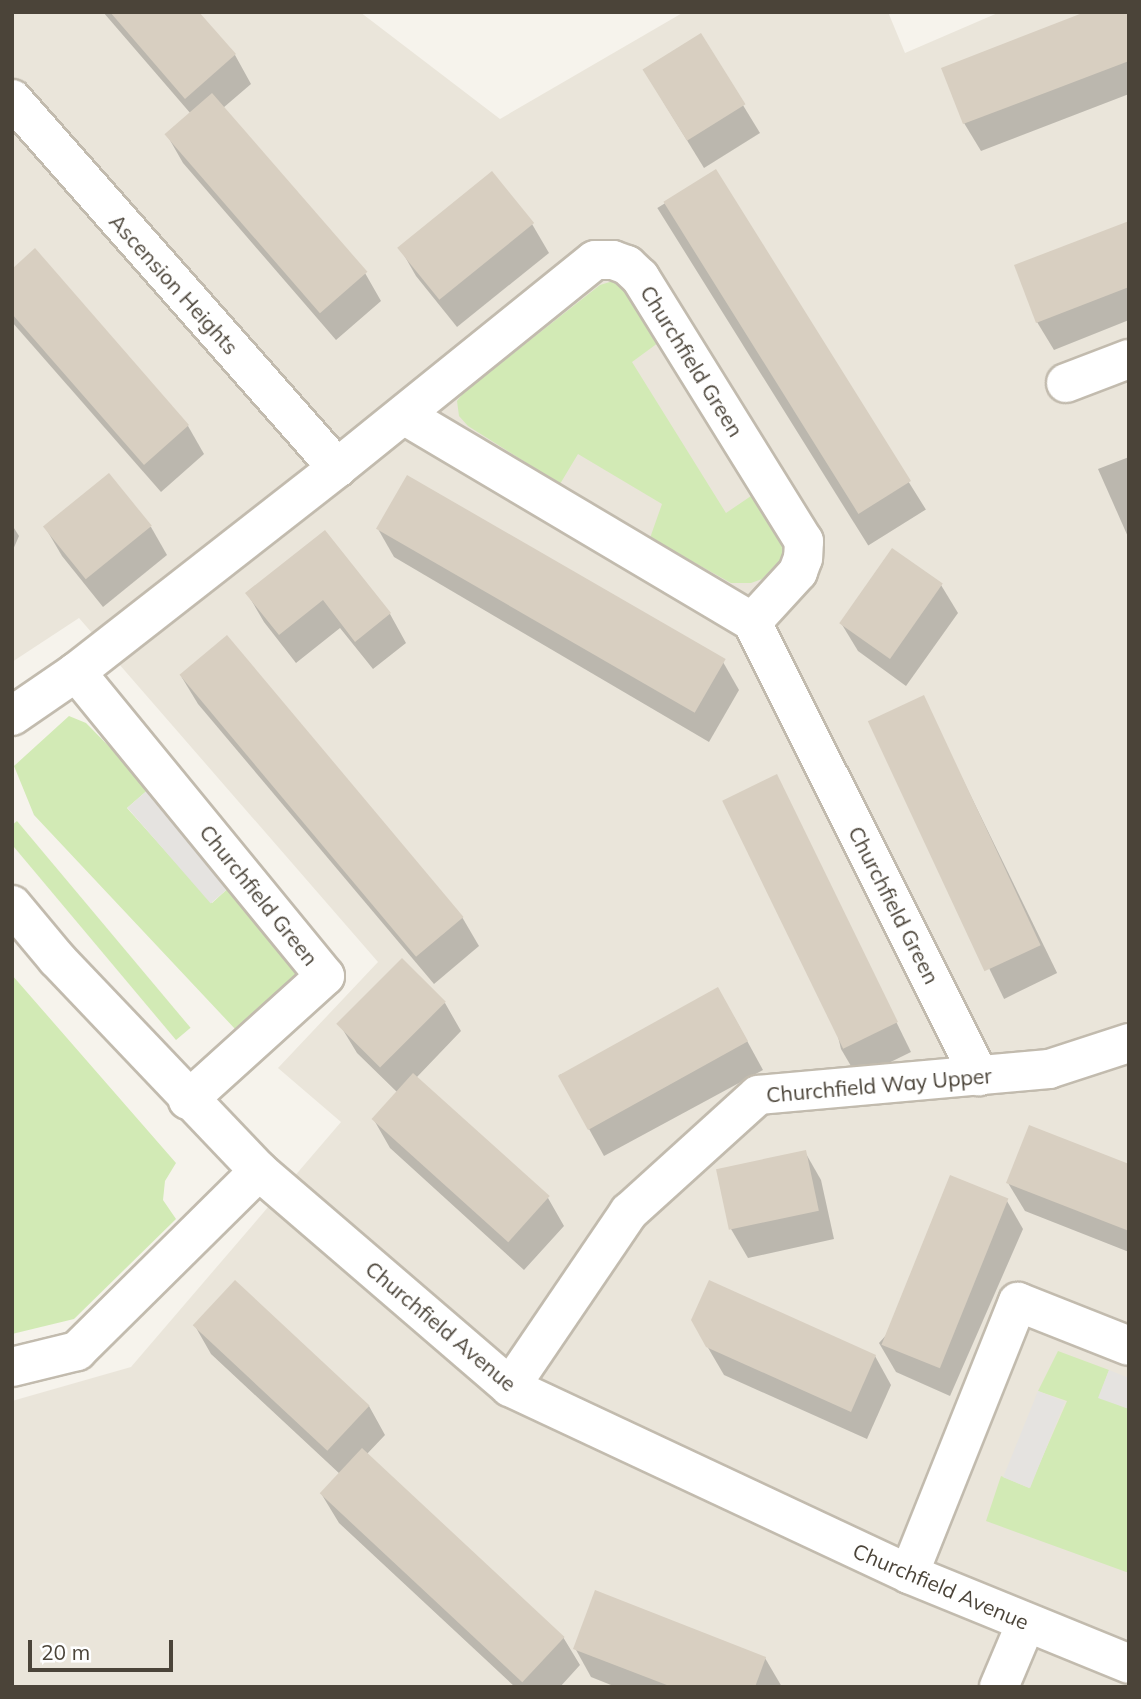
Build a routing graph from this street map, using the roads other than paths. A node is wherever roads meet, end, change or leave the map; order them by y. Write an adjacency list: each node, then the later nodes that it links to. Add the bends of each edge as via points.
1 (12, 99): 5 (street, Ascension Heights)
2 (1129, 359): 3 (street)
3 (1066, 383)
4 (404, 415): 5 (street, Churchfield Green); 6 (street); 6 (street, Churchfield Green, via 595,260 627,265 640,277 803,541 798,572)
5 (337, 468): 7 (street, Churchfield Green)
6 (752, 622): 11 (street, Churchfield Green)
7 (76, 672): 8 (street, Churchfield Green); 12 (street, Churchfield Green, via 325,975)
8 (12, 716)
9 (12, 905): 12 (street, Churchfield Avenue)
10 (1129, 1043): 11 (street, Churchfield Way Upper, via 1049,1069)
11 (979, 1076): 16 (street, Churchfield Way Upper, via 758,1094 629,1212)
12 (188, 1100): 13 (street, Churchfield Avenue)
13 (259, 1171): 15 (street, via 76,1351); 16 (street, Churchfield Avenue)
14 (1129, 1346): 17 (street, via 1018,1302)
15 (12, 1367)
16 (510, 1387): 17 (street, Churchfield Avenue)
17 (909, 1574): 18 (street, Churchfield Avenue)
18 (1026, 1623): 19 (street, Churchfield Avenue); 20 (street)
19 (1129, 1664)
20 (999, 1687)

